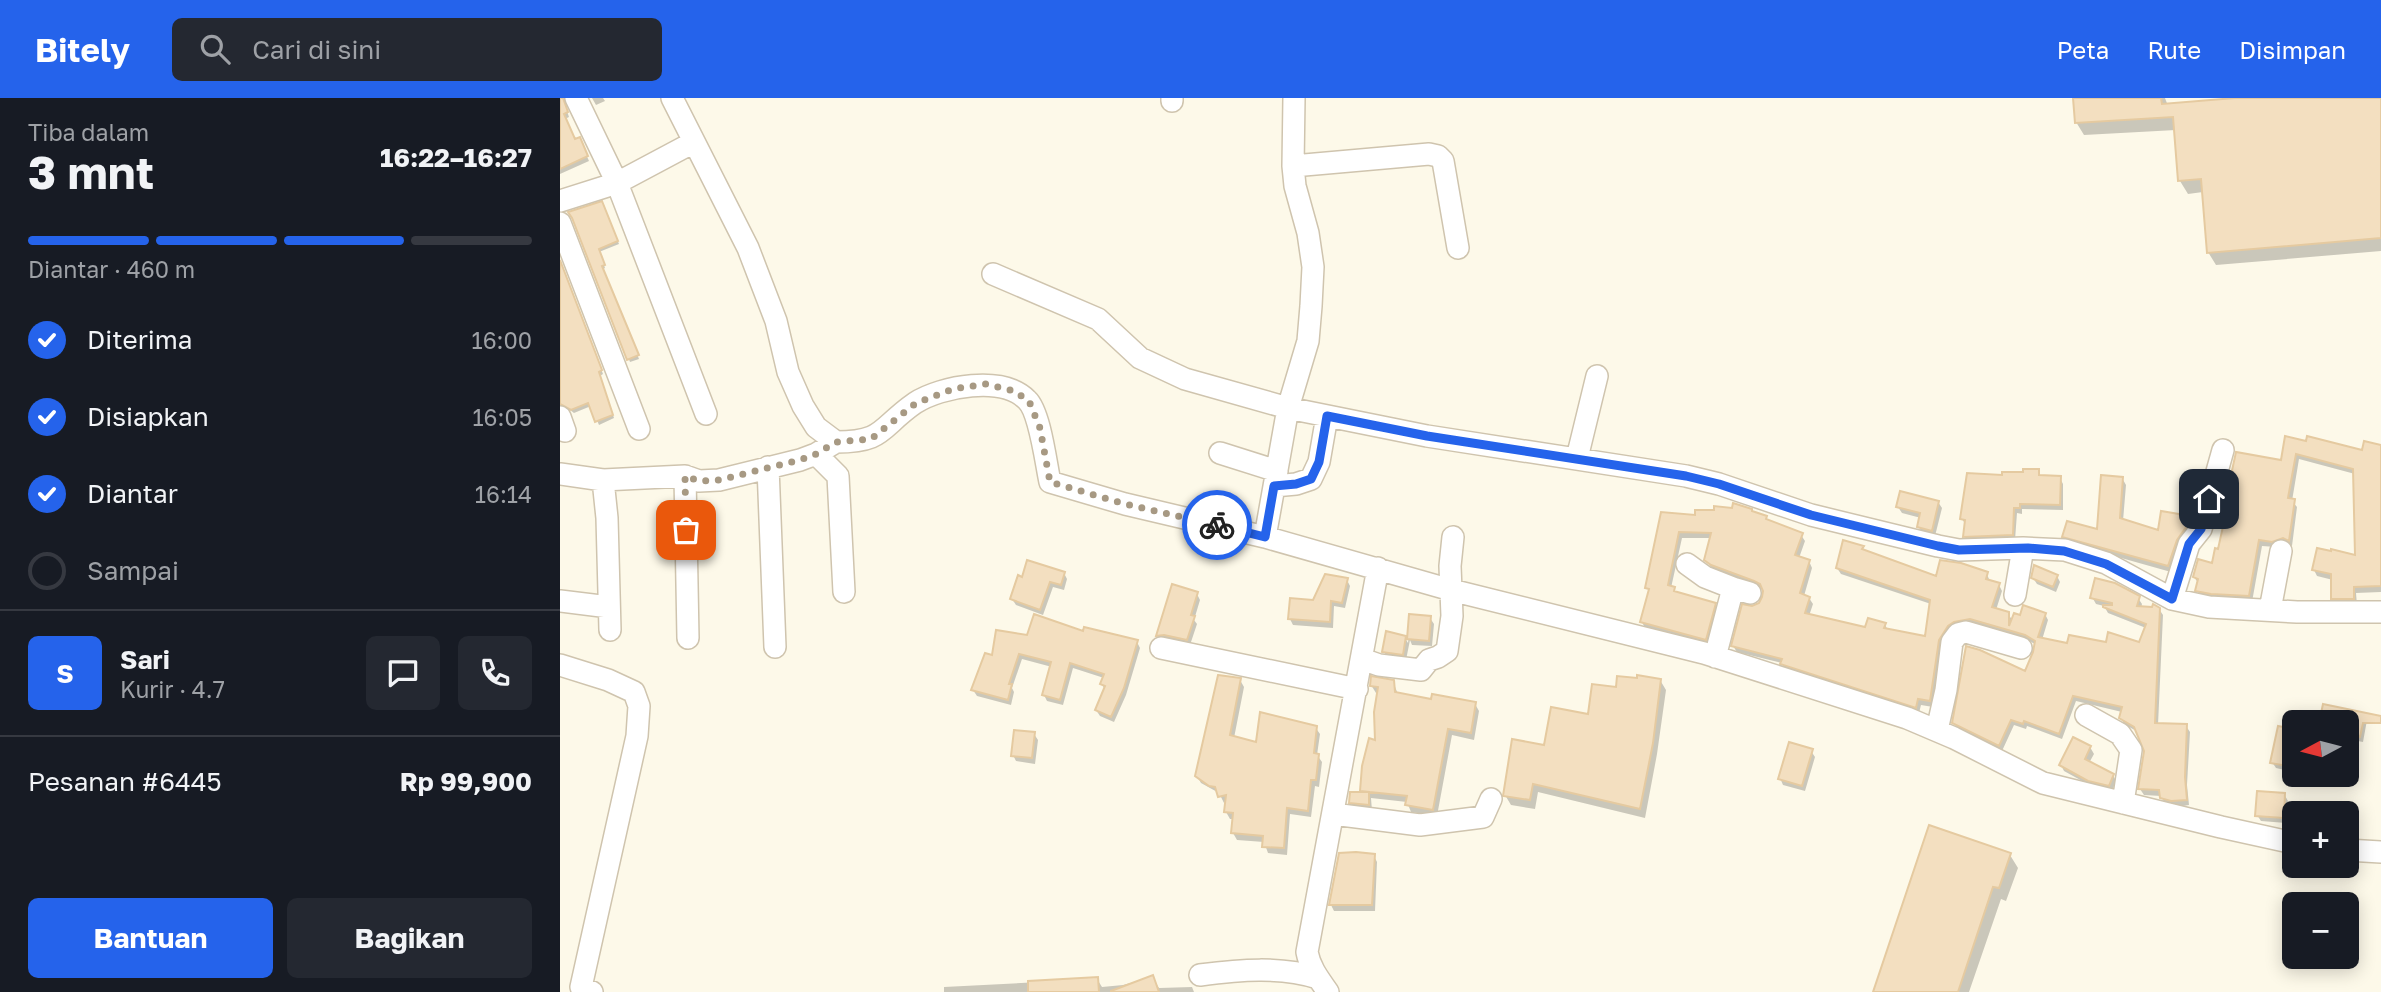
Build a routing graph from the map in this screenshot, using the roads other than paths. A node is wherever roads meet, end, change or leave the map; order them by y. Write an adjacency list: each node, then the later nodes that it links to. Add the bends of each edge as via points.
1 (576, 98): 6 (street)
2 (672, 98): 4 (street)
3 (1294, 98): 5 (street)
4 (694, 142): 6 (street); 16 (street, via 748,248 803,406 816,427)
5 (1293, 166): 9 (street, via 1438,156 1443,161); 12 (street, via 1313,267 1308,341)
6 (617, 183): 7 (street); 13 (street)
7 (560, 201)
8 (560, 223): 15 (street)
9 (1458, 248)
10 (993, 274): 12 (street, via 1098,318 1140,358 1167,372)
11 (1597, 376): 20 (street)
12 (1288, 408): 14 (street); 24 (street)
13 (706, 414)
14 (1327, 416): 20 (street); 24 (street, via 1319,462 1311,479 1296,484)
15 (639, 429)
16 (836, 442): 19 (street); 26 (street, via 871,439 916,403 953,389 986,384 1014,391 1029,401 1040,428 1050,482)
17 (2223, 450): 35 (street, via 2201,529 2189,544)
18 (1220, 453): 24 (street)
19 (816, 454): 21 (street); 33 (street, via 838,476)
20 (1577, 458): 28 (street, via 1719,484 1811,515 1938,546 1959,550)
21 (768, 467): 23 (street, via 719,480); 42 (street)
22 (560, 474): 25 (street)
23 (685, 476): 25 (street); 41 (street)
24 (1275, 479): 26 (street)
25 (603, 480): 37 (street)
26 (1265, 537): 31 (street)
27 (1453, 537): 32 (street)
28 (2023, 548): 34 (street); 35 (street, via 2064,551 2106,564)
29 (2281, 551): 38 (street)
30 (1687, 564): 45 (street, via 1741,591)
31 (1378, 568): 32 (street); 46 (street)
32 (1451, 590): 45 (street); 46 (street, via 1447,651 1421,670)
33 (844, 592)
34 (2015, 594)
35 (2172, 599): 38 (street, via 2209,607)
36 (560, 601): 37 (street)
37 (609, 607): 40 (street)
38 (2270, 610): 39 (street)
39 (2381, 612)
40 (610, 630)
41 (688, 638)
42 (775, 647)
43 (1161, 648): 48 (street)
44 (2021, 648): 50 (street, via 1966,632 1958,634 1952,642)
45 (1715, 657): 50 (street)
46 (1362, 659): 48 (street)
47 (560, 665): 59 (street, via 634,692 639,706 637,736)
48 (1357, 689): 53 (street)
49 (2086, 715): 52 (street, via 2120,734 2131,750)
50 (1937, 730): 52 (street, via 2043,783)
51 (1491, 799): 53 (street, via 1483,817 1460,822 1420,825)
52 (2123, 803): 54 (street)
53 (1333, 814): 58 (street, via 1307,952)
54 (2282, 840)
55 (2359, 851): 56 (street)
56 (2381, 852)
57 (1200, 975): 58 (street, via 1259,970 1299,973)
58 (1323, 985)
59 (583, 990)

